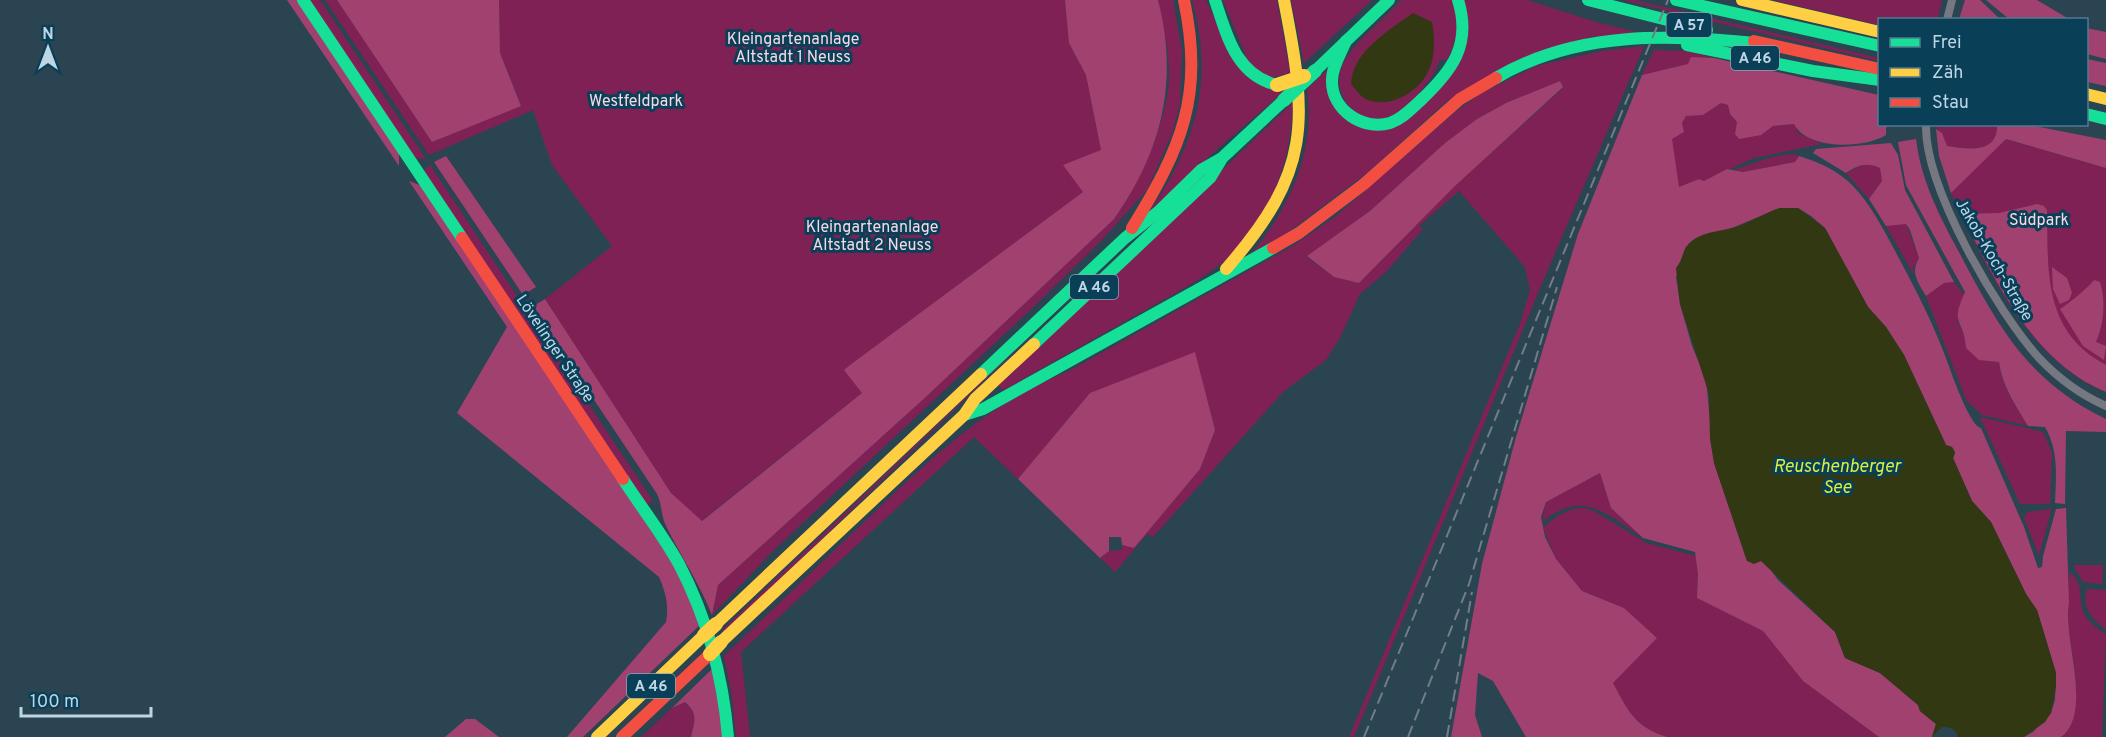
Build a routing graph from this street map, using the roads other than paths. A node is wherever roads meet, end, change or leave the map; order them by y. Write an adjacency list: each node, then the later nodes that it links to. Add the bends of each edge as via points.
1 (303, 0): 34 (main road, Lövelinger Straße, via 678,562 704,620 720,672)
2 (1184, 0): 28 (main road, A 46, via 1193,64 1187,115 1173,159)
3 (1215, 0): 20 (main road, bridge, via 1238,57 1257,81 1277,85)
4 (1284, 0): 29 (main road, via 1300,98 1294,151 1287,179 1261,230)
5 (1389, 0): 16 (main road)
6 (1458, 0): 16 (main road, via 1464,40 1453,66 1412,108 1389,123 1362,123 1350,117 1334,95 1334,70)
7 (1588, 0): 17 (main road, A 57)
8 (1676, 0): 13 (main road, A 57)
9 (1709, 0): 13 (main road, via 1776,15)
10 (1742, 0): 14 (main road)
11 (1952, 0): 12 (street)
12 (1948, 18)
13 (1806, 29): 18 (main road, A 57)
14 (1878, 32)
15 (1630, 40): 17 (main road, A 46, via 1677,35); 21 (main road, A 46, via 1701,47 1813,71); 29 (main road, A 46, via 1570,48 1496,76 1444,111 1332,210 1275,248)
16 (1346, 41): 20 (main road, A 46)
17 (1763, 44): 19 (main road, A 57)
18 (1878, 46)
19 (1878, 69)
20 (1315, 71): 27 (main road, A 46, bridge)
21 (1878, 80)
22 (2088, 94): 23 (main road)
23 (2106, 99)
24 (2088, 114): 25 (main road)
25 (2106, 119)
26 (1926, 126): 30 (street, Jakob-Koch-Straße, via 1928,152 1940,192 2005,313 2062,379)
27 (1222, 158): 28 (main road, via 1202,170); 31 (main road, A 46, via 1210,178 975,399)
28 (1125, 238): 32 (main road, A 46, bridge)
29 (1222, 274): 31 (main road, via 983,409)
30 (2106, 406)
31 (964, 416): 33 (main road, A 46, bridge)
32 (597, 737)
33 (622, 737)
34 (728, 737)

